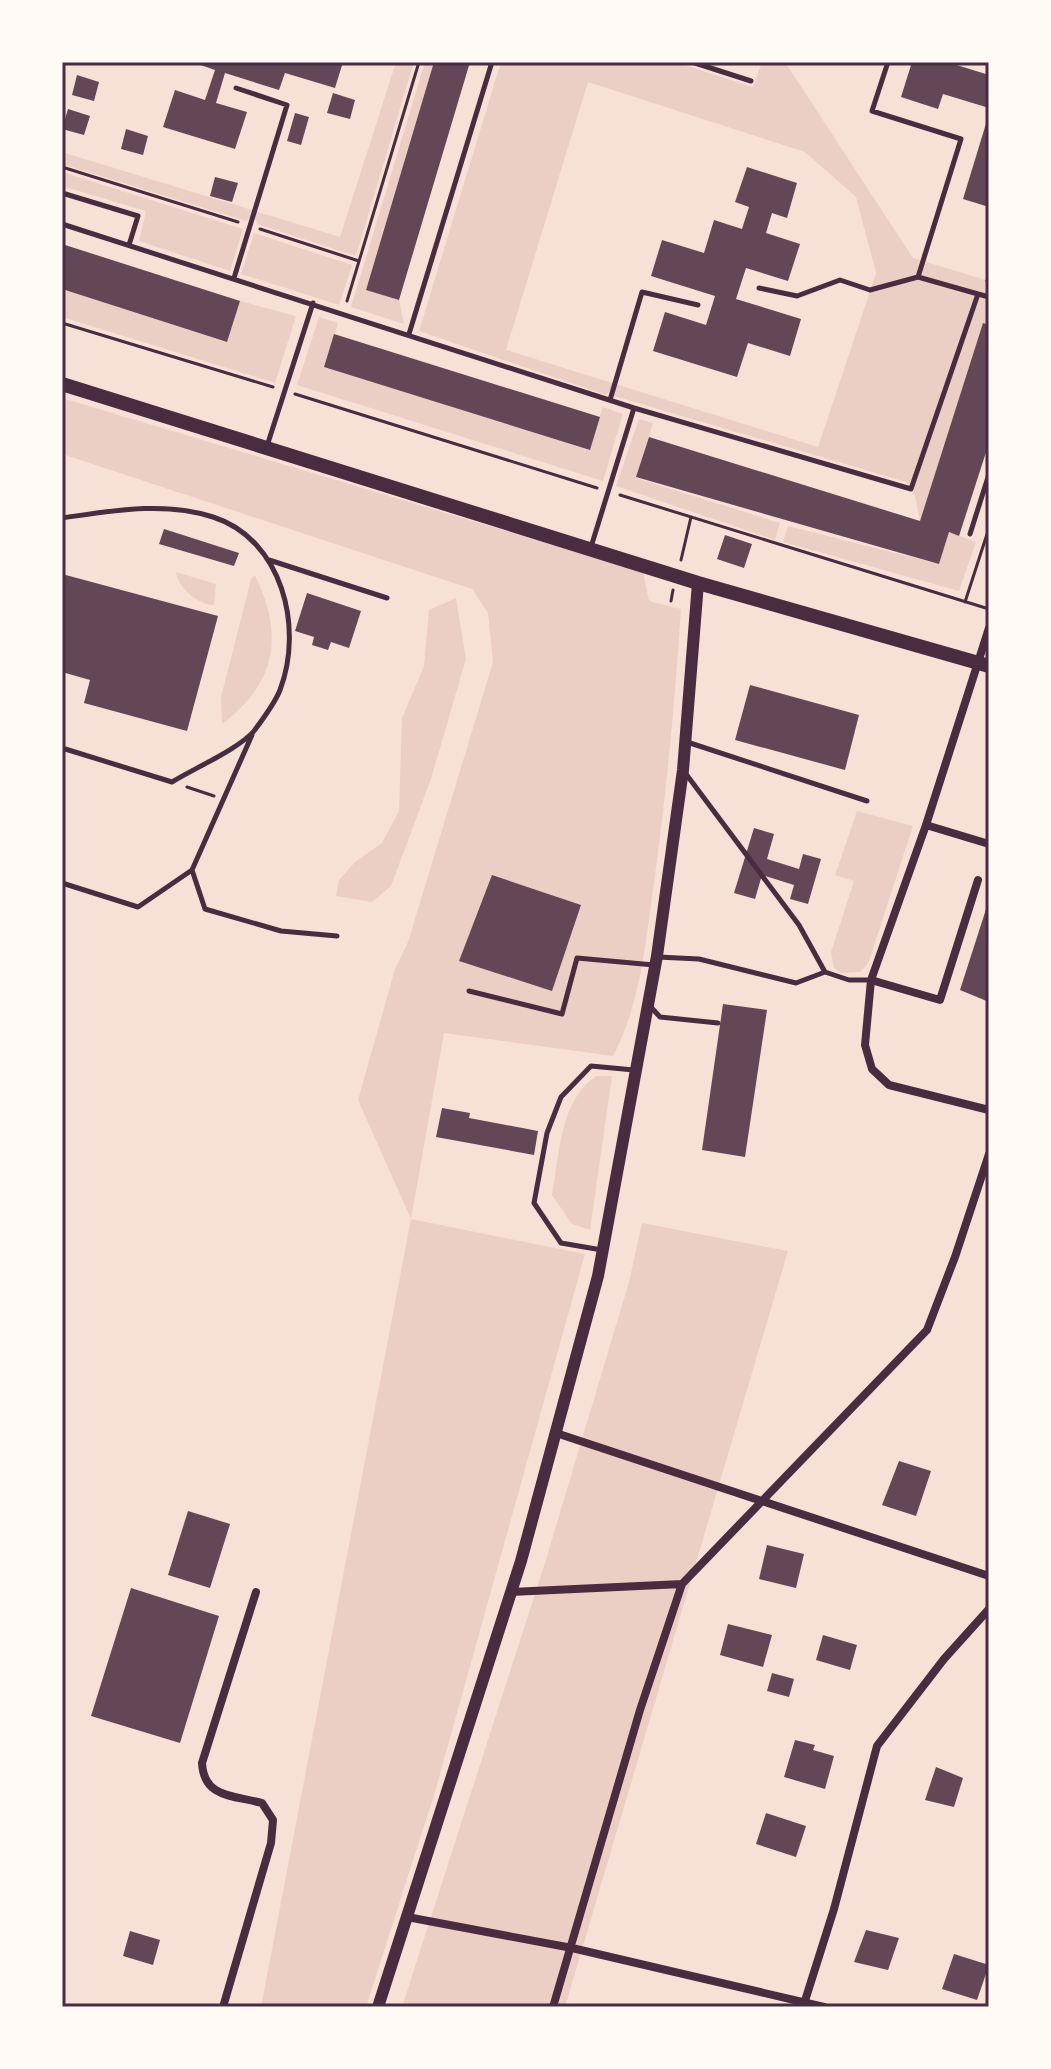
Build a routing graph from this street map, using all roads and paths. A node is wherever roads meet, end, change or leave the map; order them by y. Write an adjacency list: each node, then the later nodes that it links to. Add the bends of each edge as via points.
1 (419, 62): 12 (path)
2 (492, 62): 24 (lane)
3 (692, 62): 5 (lane)
4 (888, 62): 14 (lane, via 872,111 961,139)
5 (751, 81)
6 (236, 88): 10 (lane, via 287,105)
7 (62, 167): 10 (path)
8 (62, 193): 11 (lane, via 138,216)
9 (62, 224): 11 (lane)
10 (250, 226): 12 (path); 15 (lane)
11 (129, 245): 15 (lane)
12 (359, 261): 22 (path)
13 (989, 274): 16 (path)
14 (918, 277): 17 (lane, via 870,290 840,280 797,296); 18 (lane)
15 (234, 278): 20 (lane)
16 (987, 281)
17 (759, 288)
18 (978, 294): 19 (lane); 28 (lane, via 911,489)
19 (989, 297)
20 (313, 303): 22 (lane); 26 (lane)
21 (698, 305): 27 (lane, via 642,292)
22 (344, 313): 24 (lane)
23 (62, 323): 26 (path)
24 (409, 334): 27 (lane)
25 (62, 384): 29 (main road)
26 (284, 391): 29 (lane); 31 (path)
27 (610, 400): 28 (lane)
28 (634, 408): 31 (lane)
29 (267, 446): 35 (main road)
30 (989, 474): 34 (lane)
31 (607, 491): 35 (lane); 39 (path)
32 (62, 518): 36 (lane, via 171,509 214,517 247,537)
33 (989, 528): 39 (path)
34 (970, 534)
35 (591, 547): 37 (main road)
36 (268, 560): 38 (lane); 43 (lane, via 286,598 290,647 280,691)
37 (698, 583): 42 (main road); 44 (street)
38 (387, 598)
39 (965, 602): 40 (path)
40 (989, 609)
41 (989, 628): 42 (street)
42 (984, 665): 50 (street)
43 (252, 734): 47 (lane); 48 (lane)
44 (686, 741): 46 (street); 49 (lane)
45 (62, 748): 47 (lane)
46 (683, 770): 56 (street); 57 (lane, via 799,925)
47 (172, 782): 48 (path)
48 (223, 799): 52 (lane)
49 (867, 801)
50 (926, 825): 51 (street); 58 (street)
51 (989, 844)
52 (192, 870): 54 (lane, via 138,907); 55 (lane, via 205,909 281,931)
53 (978, 880): 58 (street, via 940,1000)
54 (62, 883)
55 (337, 936)
56 (656, 961): 57 (lane, via 699,959 796,983); 59 (lane, via 577,958 562,1014); 60 (street)
57 (825, 972): 58 (lane)
58 (871, 980): 63 (street, via 865,1045 872,1069 889,1085)
59 (469, 991)
60 (649, 1004): 61 (lane, via 660,1017); 62 (street)
61 (718, 1023)
62 (635, 1070): 65 (street); 65 (lane, via 591,1066 561,1097 547,1133 534,1203 561,1243)
63 (989, 1110)
64 (989, 1154): 67 (street, via 927,1330)
65 (603, 1250): 66 (street)
66 (556, 1433): 67 (street); 71 (street)
67 (765, 1501): 68 (street); 69 (street)
68 (989, 1576)
69 (682, 1584): 71 (street); 74 (street)
70 (256, 1592): 76 (street, via 202,1763 203,1780 210,1789 262,1803 273,1820 271,1843)
71 (511, 1592): 73 (street)
72 (989, 1609): 75 (street, via 877,1746)
73 (407, 1917): 74 (street); 77 (street)
74 (572, 1948): 75 (street); 78 (street)
75 (804, 2004): 79 (street)
76 (223, 2007)
77 (378, 2007)
78 (553, 2007)
79 (824, 2007)

